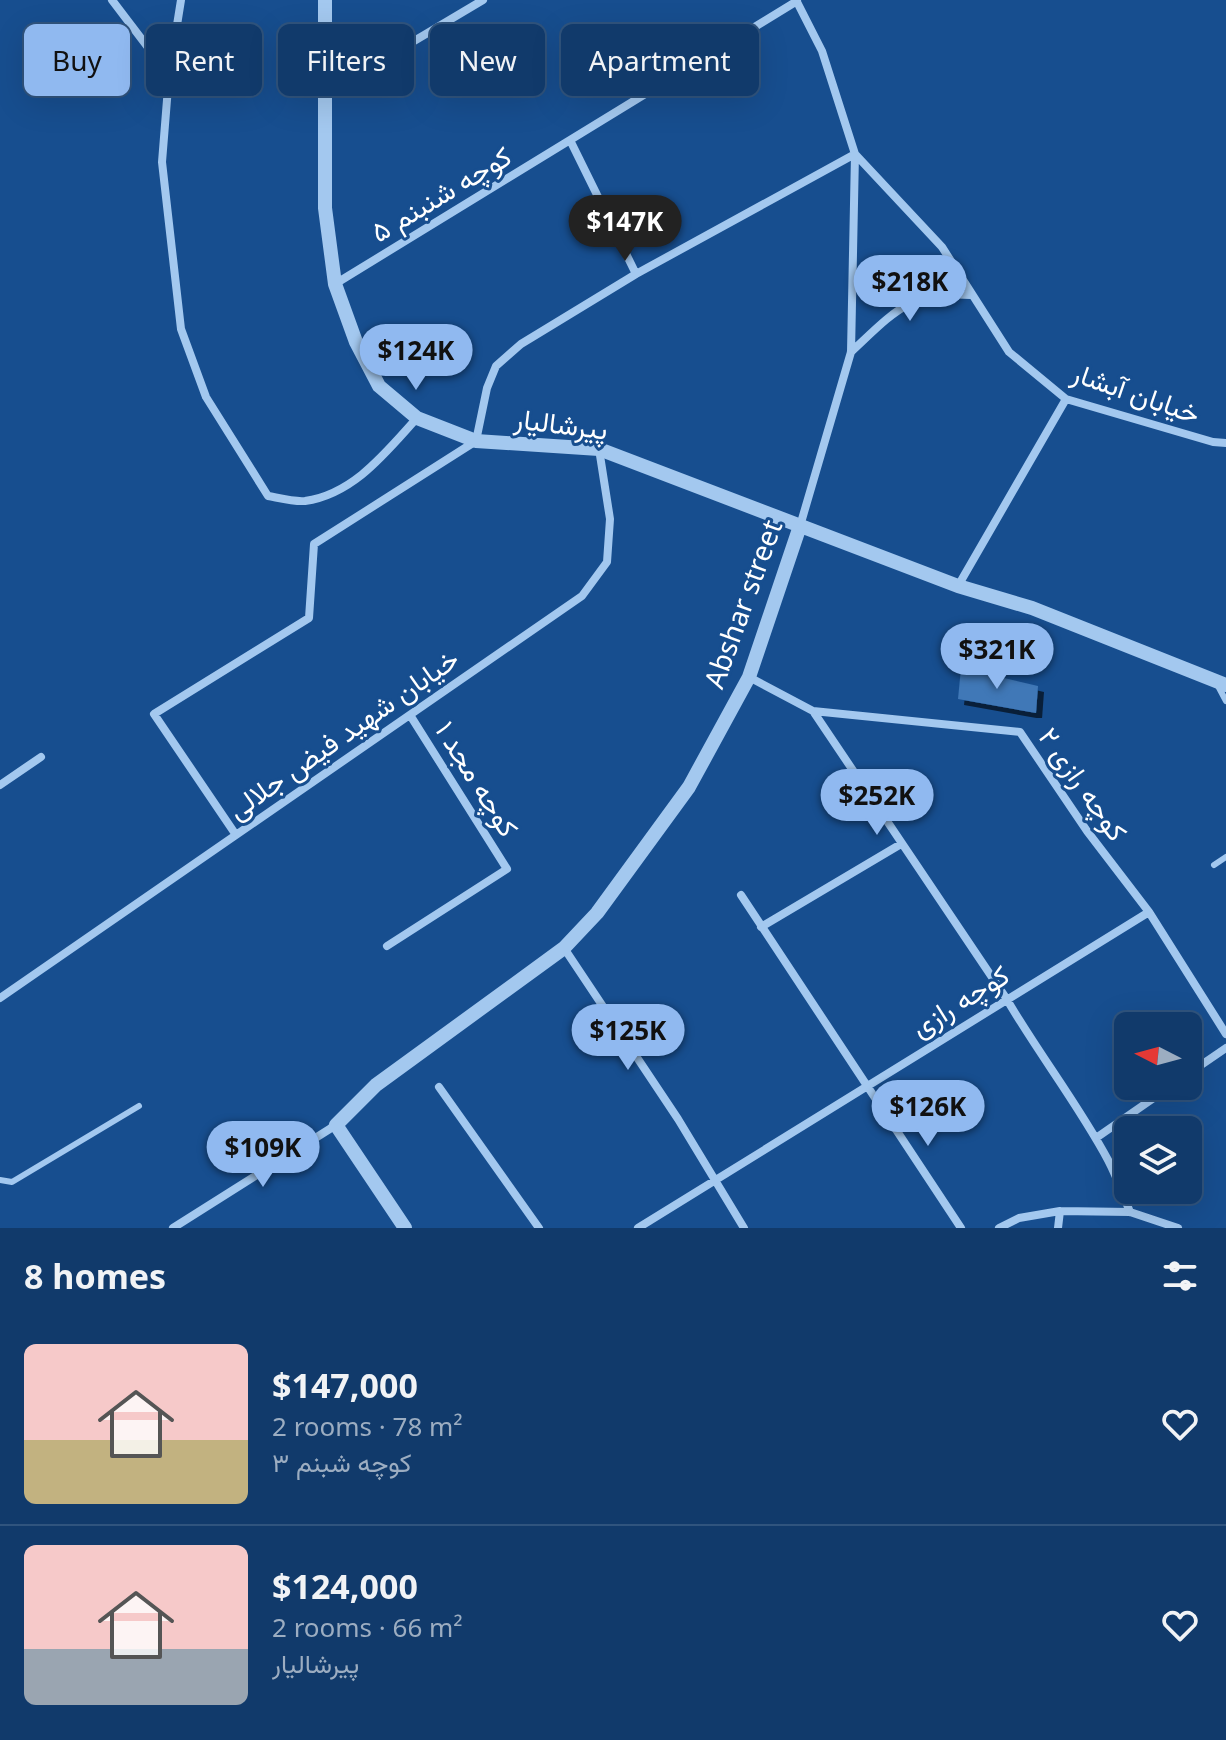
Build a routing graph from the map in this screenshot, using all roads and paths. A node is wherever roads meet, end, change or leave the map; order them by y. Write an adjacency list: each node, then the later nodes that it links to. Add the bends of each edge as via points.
1 (112, 0): 8 (street)
2 (181, 0): 6 (street)
3 (325, 0): 13 (street, پیرشالیار, via 325,208)
4 (483, 0): 7 (street)
5 (797, 1): 10 (street, کوچه شنبنم ۵); 11 (street, Abshar street, via 822,51)
6 (177, 24)
7 (414, 41)
8 (146, 45)
9 (167, 96): 17 (street, via 162,162 181,329 206,397 268,496 303,501 341,490 378,462)
10 (570, 140): 12 (street); 13 (street, کوچه شنبنم ۵)
11 (855, 154): 12 (street); 14 (street, خیابان آبشار, via 942,247); 15 (street, Abshar street)
12 (636, 274): 18 (street, via 521,344 496,366)
13 (335, 284): 17 (street, پیرشالیار, via 379,386)
14 (971, 295): 15 (street, via 926,296 893,314); 16 (street, خیابان آبشار, via 1009,352)
15 (851, 352): 21 (street, Abshar street)
16 (1066, 399): 19 (street, خیابان آبشار); 22 (street)
17 (417, 418): 18 (street, پیرشالیار)
18 (476, 441): 20 (street, پیرشالیار); 30 (street, via 314,544 309,618 154,714)
19 (1226, 443)
20 (599, 449): 21 (street, پیرشالیار); 27 (street, خیابان شهید فیض جلالی, via 610,519 607,562 582,596)
21 (800, 526): 22 (street, پیرشالیار); 23 (street, Abshar street)
22 (958, 586): 24 (street, پیرشالیار, via 1032,608)
23 (749, 677): 26 (street); 38 (street, Abshar street, via 689,787 597,913)
24 (1221, 683): 25 (lane)
25 (1226, 701)
26 (813, 711): 31 (street); 35 (street, کوچه رازی ۲, via 1020,732)
27 (410, 715): 30 (street, خیابان شهید فیض جلالی); 37 (street, کوچه مجد ۱, via 507,869)
28 (41, 757): 29 (street)
29 (0, 785)
30 (236, 835): 39 (street, خیابان شهید فیض جلالی)
31 (901, 844): 36 (street); 40 (street)
32 (1226, 857): 33 (lane)
33 (1214, 865)
34 (741, 895): 36 (street)
35 (1149, 912): 40 (street, کوچه رازی); 41 (street, کوچه رازی ۲)
36 (761, 927): 44 (street)
37 (387, 946)
38 (564, 948): 48 (street, Abshar street, via 376,1085); 51 (street)
39 (0, 998)
40 (1006, 998): 44 (street, کوچه رازی); 49 (street)
41 (1226, 1034)
42 (1226, 1048): 43 (street)
43 (1202, 1064)
44 (868, 1085): 51 (street, کوچه رازی); 59 (street)
45 (439, 1087): 56 (street)
46 (1151, 1100): 49 (street)
47 (139, 1106): 50 (lane, via 12,1182)
48 (336, 1125): 54 (street, Abshar street); 55 (street)
49 (1096, 1138): 53 (street)
50 (0, 1180)
51 (714, 1180): 57 (street, کوچه رازی); 58 (street)
52 (1060, 1211): 53 (street); 60 (street, via 1019,1218); 61 (street)
53 (1130, 1212): 62 (street)
54 (173, 1228)
55 (405, 1228)
56 (539, 1228)
57 (638, 1228)
58 (744, 1228)
59 (961, 1228)
60 (999, 1228)
61 (1058, 1228)
62 (1178, 1228)

